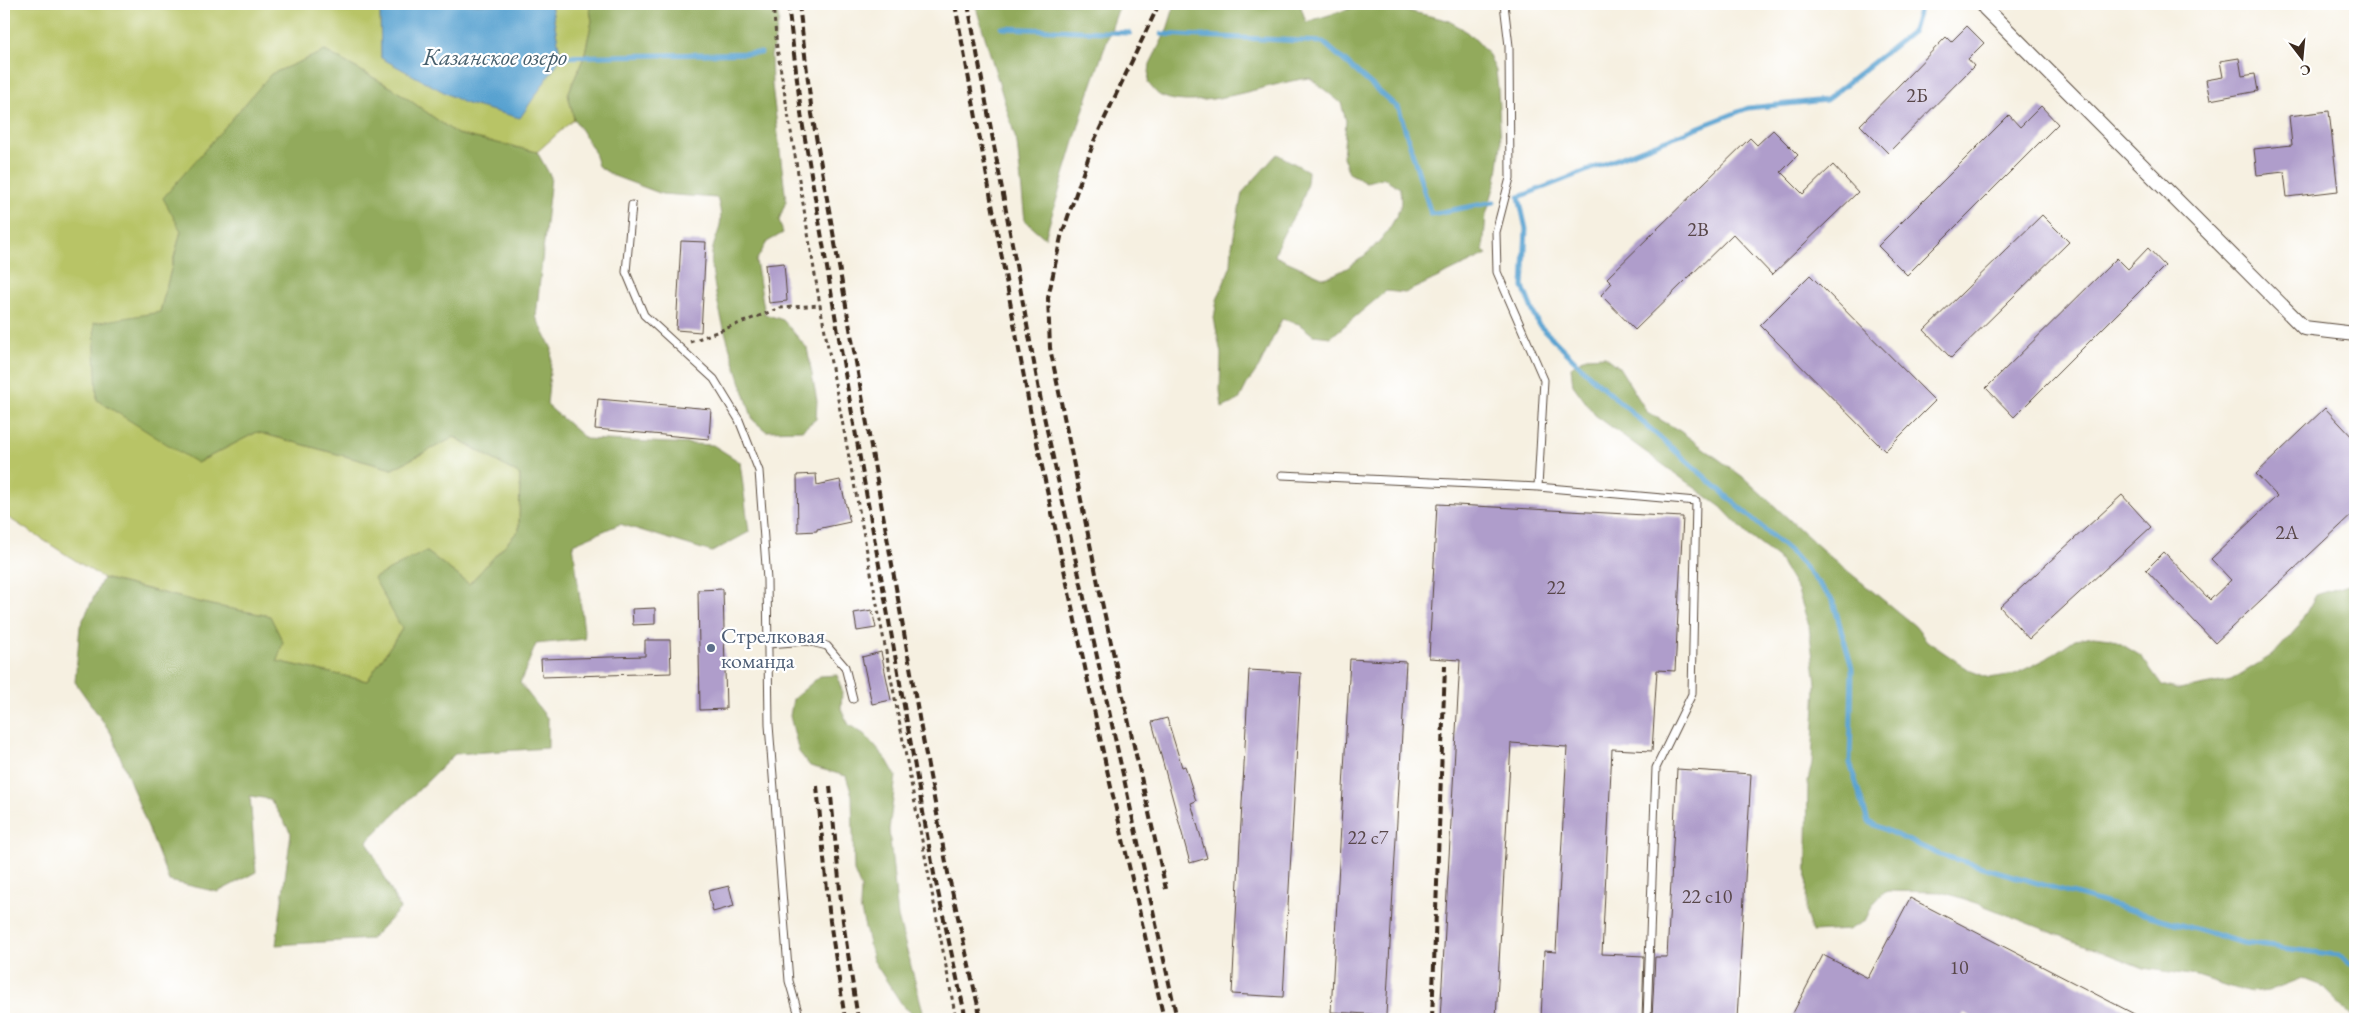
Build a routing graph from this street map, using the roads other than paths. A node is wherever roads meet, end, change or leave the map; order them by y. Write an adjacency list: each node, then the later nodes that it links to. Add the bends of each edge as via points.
1 (1504, 4): 6 (lane, via 1509,46 1510,178 1496,232 1497,272 1544,380)
2 (1985, 8): 4 (street, via 2304,328)
3 (632, 204): 7 (lane, via 626,272 644,315 714,379 739,420 759,471)
4 (2355, 334)
5 (1282, 475): 6 (lane)
6 (1538, 487): 10 (lane, via 1696,501 1692,694 1656,768)
7 (768, 644): 8 (lane, via 807,641 827,646 845,667); 9 (lane, via 769,726 789,981)
8 (852, 699)
9 (800, 1019)
10 (1647, 1019)

